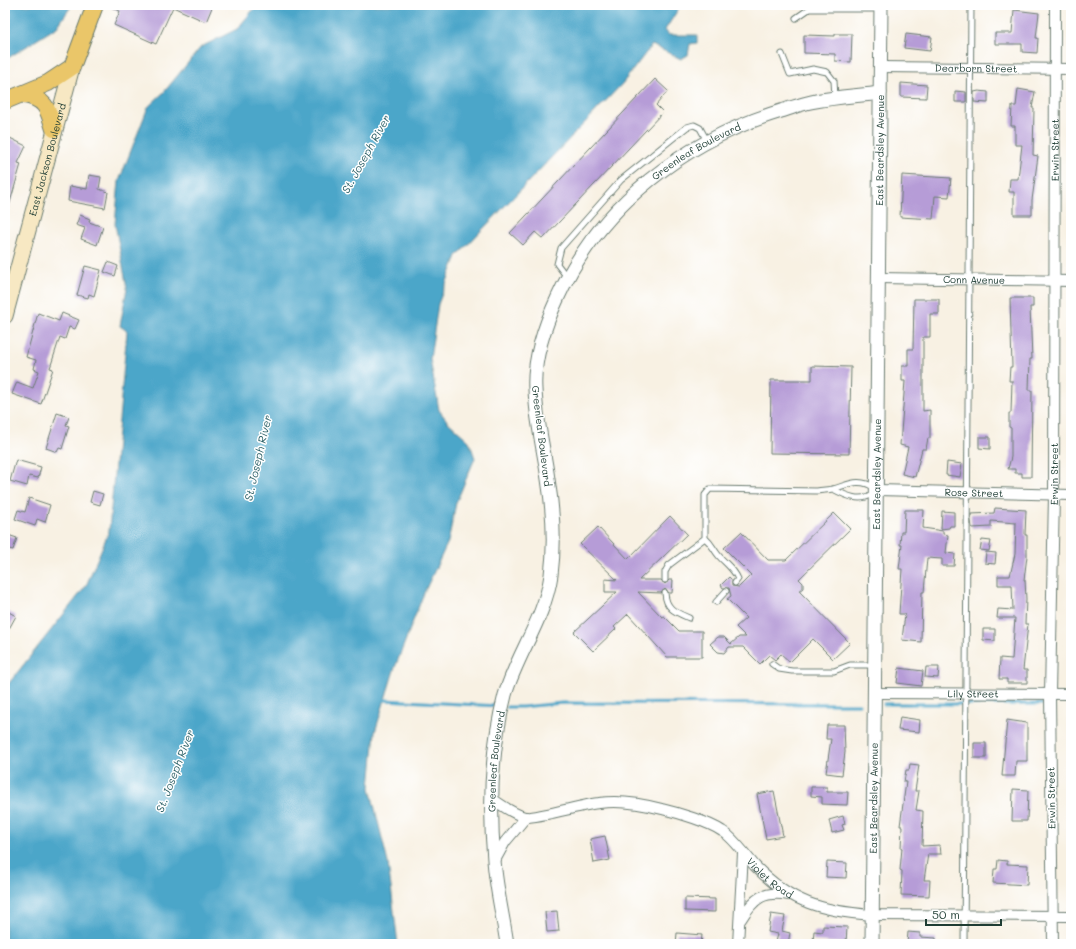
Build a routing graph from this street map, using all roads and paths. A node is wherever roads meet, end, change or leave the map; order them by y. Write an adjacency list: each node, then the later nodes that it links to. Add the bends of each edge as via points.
1 (95, 5): 7 (main road, East Jackson Boulevard)
2 (971, 5): 9 (lane)
3 (1055, 5): 10 (street, Erwin Street)
4 (881, 7): 5 (lane, via 809,9); 8 (street, East Beardsley Avenue)
5 (796, 18)
6 (782, 54): 14 (lane, via 790,74 813,69 827,72 834,81)
7 (72, 67): 13 (main road); 16 (main road, East Jackson Boulevard)
8 (880, 67): 9 (street, Dearborn Street); 12 (street, East Beardsley Avenue)
9 (971, 68): 10 (street, Dearborn Street); 20 (lane)
10 (1054, 69): 11 (street, Dearborn Street); 21 (street, Erwin Street)
11 (1071, 69)
12 (880, 93): 14 (street, Greenleaf Boulevard); 19 (street, East Beardsley Avenue)
13 (24, 95): 15 (main road); 16 (main road, via 34,97 43,103)
14 (835, 98): 17 (street, Greenleaf Boulevard, via 810,102 761,117)
15 (5, 101)
16 (54, 129): 23 (main road, East Jackson Boulevard)
17 (707, 141): 18 (street, Greenleaf Boulevard, via 666,166 630,195 593,236); 18 (lane, via 700,128 694,125 687,127 621,180 561,248 558,264)
18 (567, 277): 42 (street, Greenleaf Boulevard, via 539,351 534,388 549,483 553,528 551,575 546,598 506,694 494,754)
19 (878, 278): 20 (street, Conn Avenue); 25 (street, East Beardsley Avenue)
20 (969, 280): 21 (street, Conn Avenue); 26 (lane)
21 (1053, 281): 22 (street, Conn Avenue); 27 (street, Erwin Street)
22 (1071, 281)
23 (5, 316)
24 (833, 489): 25 (lane, via 849,483 868,483); 25 (lane, via 847,497 868,497); 29 (lane, via 710,489 705,494)
25 (878, 490): 26 (street, Rose Street); 37 (street, East Beardsley Avenue)
26 (967, 494): 27 (street, Rose Street); 39 (lane)
27 (1054, 495): 28 (street, Rose Street); 40 (street, Erwin Street)
28 (1071, 495)
29 (705, 538): 30 (lane, via 669,565 665,572); 31 (lane, via 736,572 738,578)
30 (665, 580)
31 (735, 582)
32 (726, 591): 34 (lane)
33 (665, 593): 35 (lane, via 671,611)
34 (716, 602)
35 (689, 618)
36 (772, 664): 37 (lane, via 779,669 792,671 834,671 850,665)
37 (875, 664): 38 (street, East Beardsley Avenue)
38 (875, 693): 39 (street, Lily Street); 47 (street, East Beardsley Avenue)
39 (966, 693): 40 (street, Lily Street); 48 (lane)
40 (1050, 694): 41 (street, Lily Street); 49 (street, Erwin Street)
41 (1071, 694)
42 (491, 798): 43 (street); 45 (street, Greenleaf Boulevard)
43 (526, 817): 44 (street, Violet Road, via 601,802 627,803 662,809 723,831); 45 (street, via 505,842)
44 (743, 853): 46 (street, Violet Road); 51 (street)
45 (494, 862): 52 (street, Greenleaf Boulevard)
46 (790, 896): 47 (street, Violet Road, via 823,909); 51 (street, via 777,893 763,895 750,904)
47 (872, 914): 48 (street, Violet Road); 54 (street, East Beardsley Avenue)
48 (964, 915): 49 (street, Violet Road); 55 (lane)
49 (1053, 916): 50 (street, Violet Road); 56 (street, Erwin Street)
50 (1071, 916)
51 (739, 921): 53 (street)
52 (507, 944)
53 (738, 944)
54 (872, 944)
55 (964, 944)
56 (1053, 944)

